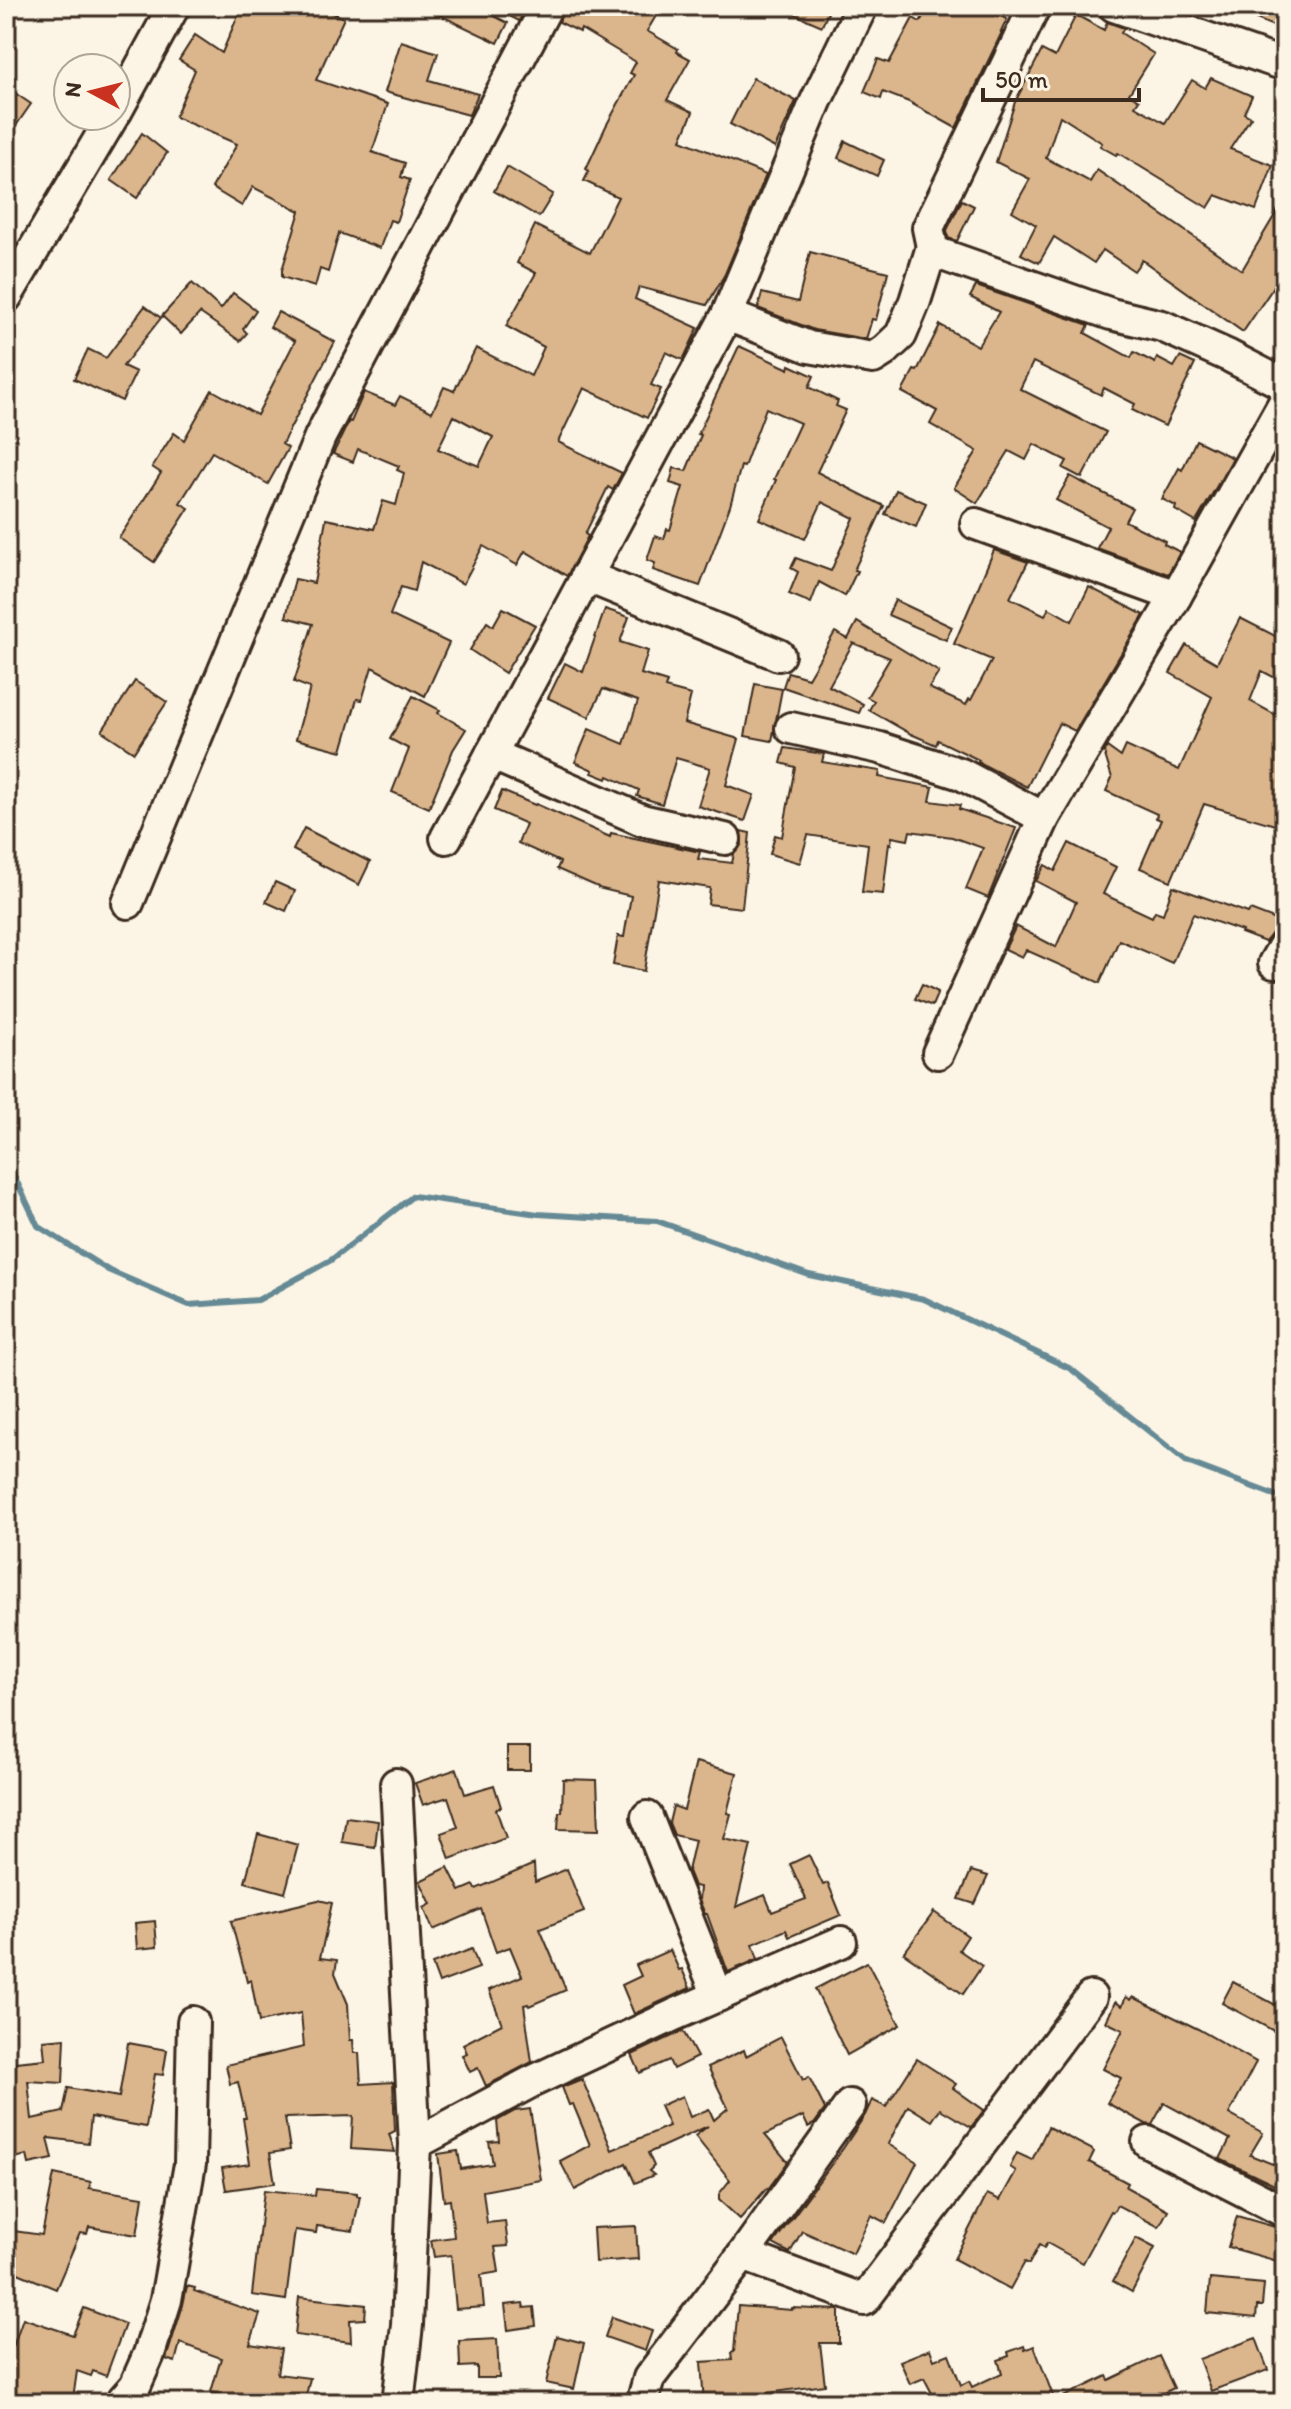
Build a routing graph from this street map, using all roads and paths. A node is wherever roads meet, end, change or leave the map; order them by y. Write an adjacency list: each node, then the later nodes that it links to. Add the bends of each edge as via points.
1 (174, 6): 7 (street)
2 (547, 6): 23 (street, via 320,437)
3 (862, 6): 11 (street, via 816,101)
4 (1035, 6): 9 (street, via 928,228)
5 (1122, 8): 6 (street)
6 (1285, 65)
7 (132, 83)
8 (104, 132): 10 (street)
9 (932, 247): 11 (street, via 901,335 873,358 809,347); 12 (street, via 1111,314 1162,326)
10 (6, 297)
11 (727, 315): 15 (street)
12 (1285, 385)
13 (1285, 401): 16 (street)
14 (976, 524): 16 (street)
15 (586, 576): 17 (street); 19 (street)
16 (1176, 596): 20 (street)
17 (779, 655)
18 (791, 728): 20 (street, via 961,774)
19 (491, 754): 21 (street); 22 (street, via 642,820)
20 (1044, 818): 24 (street)
21 (446, 838)
22 (725, 839)
23 (128, 903)
24 (938, 1053)
25 (396, 1784): 33 (street)
26 (647, 1817): 28 (street)
27 (841, 1942): 28 (street)
28 (718, 1996): 33 (street, via 531,2082)
29 (1091, 1997): 35 (street, via 864,2300)
30 (193, 2022): 36 (street, via 190,2164 166,2300 135,2386)
31 (850, 2105): 35 (street)
32 (1148, 2142): 34 (street)
33 (415, 2144): 37 (street)
34 (1285, 2212)
35 (743, 2255): 38 (street, via 649,2378)
36 (120, 2403)
37 (398, 2403)
38 (642, 2403)

